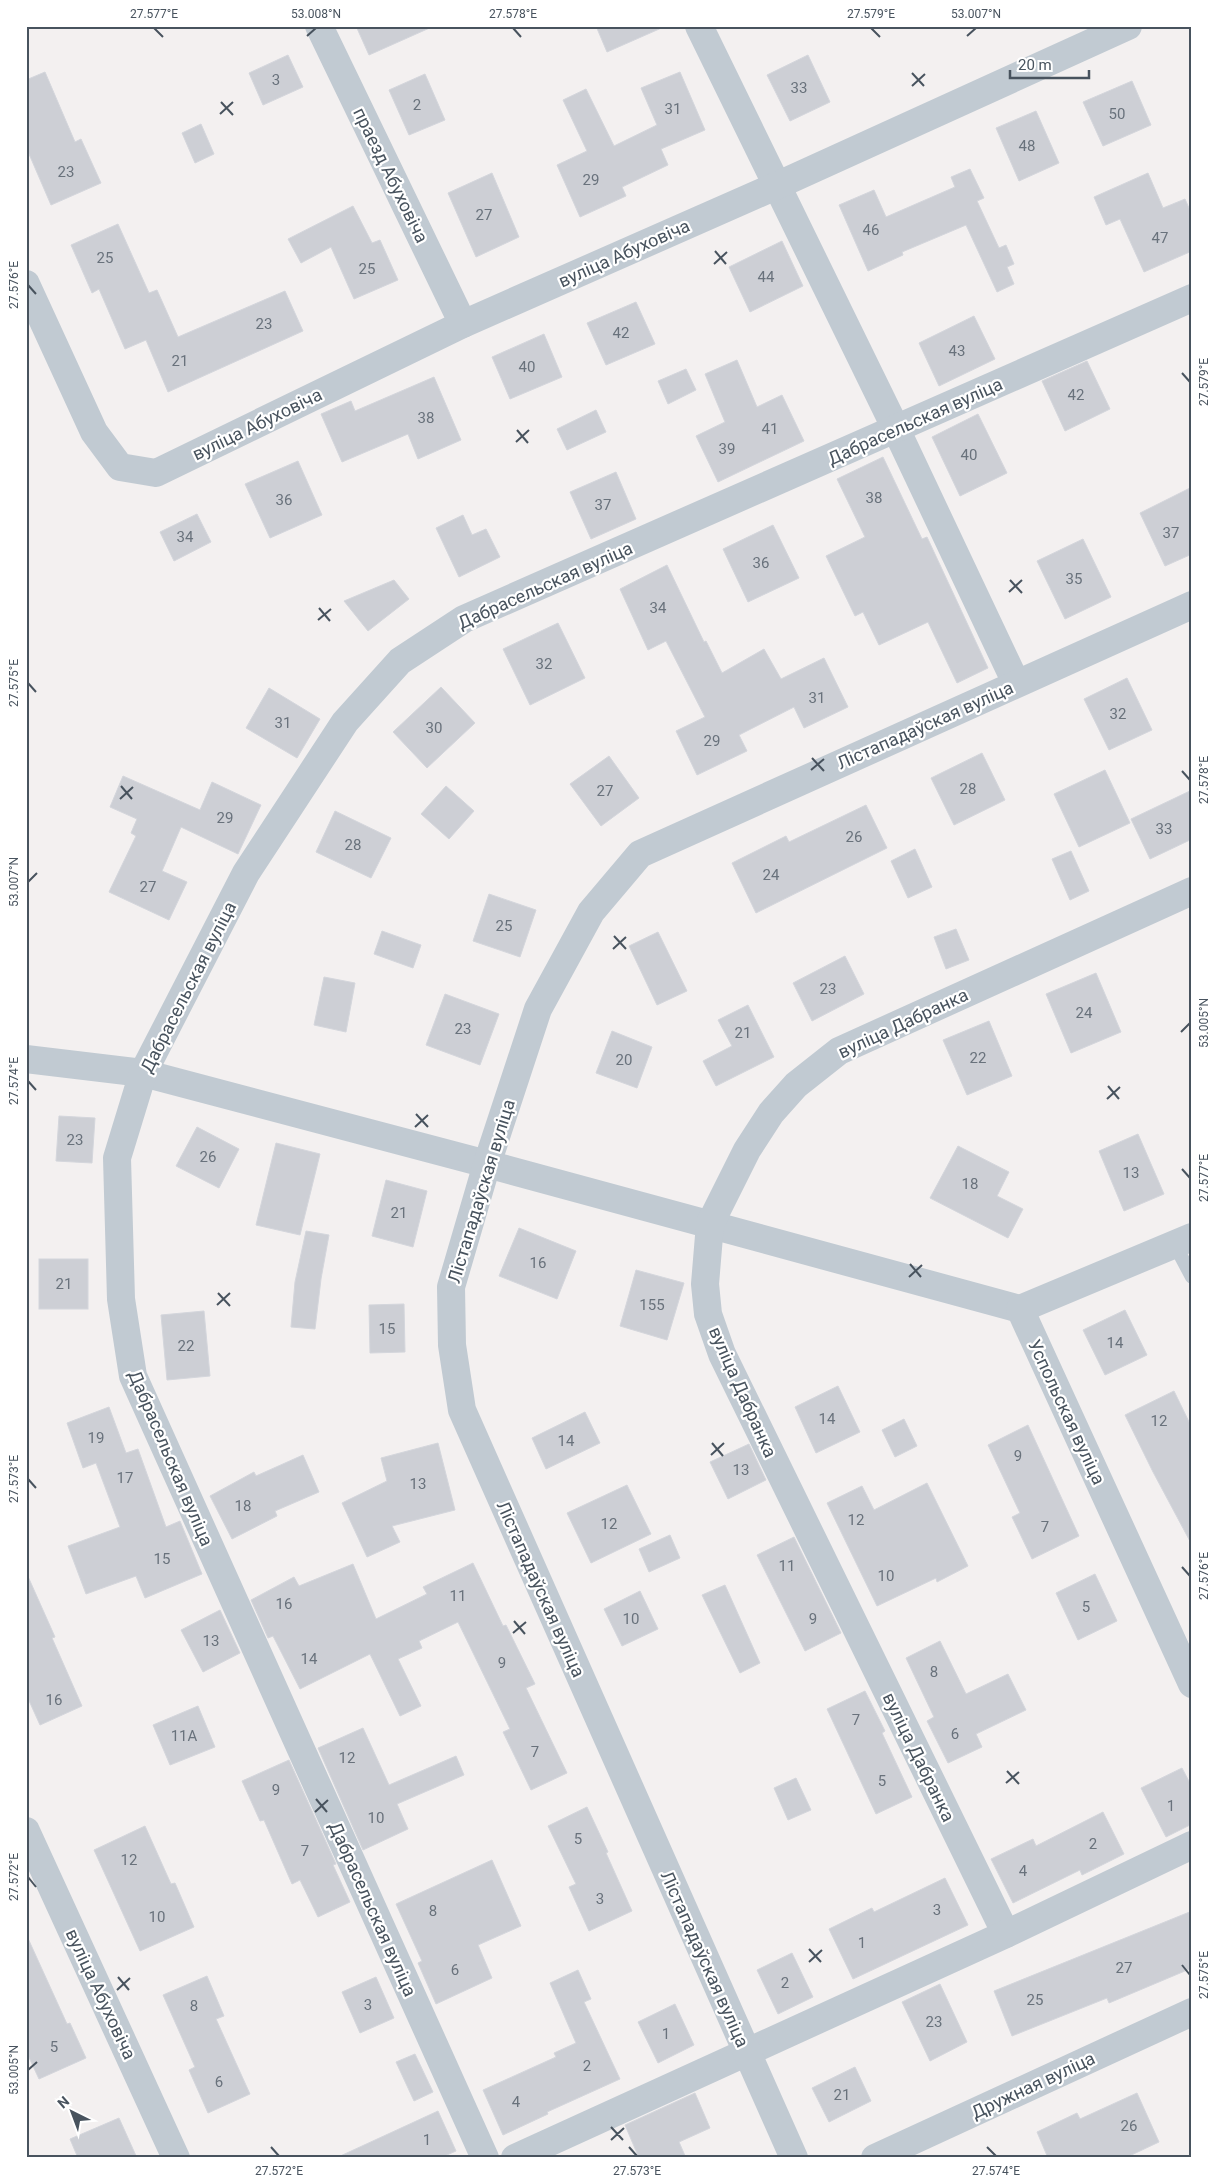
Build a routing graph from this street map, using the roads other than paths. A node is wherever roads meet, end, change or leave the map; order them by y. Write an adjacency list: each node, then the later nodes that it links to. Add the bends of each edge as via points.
1 (319, 26): 8 (street, праезд Абуховіча)
2 (699, 26): 5 (street)
3 (1128, 26): 4 (street, вуліца Абуховіча)
4 (1081, 37): 5 (street, вуліца Абуховіча)
5 (776, 186): 8 (street, вуліца Абуховіча); 9 (street)
6 (26, 284): 8 (street, вуліца Абуховіча, via 94,432 120,467 156,473)
7 (1192, 298): 9 (street, Дабрасельская вуліца)
8 (463, 324)
9 (896, 429): 11 (street); 14 (street, Дабрасельская вуліца, via 464,619 400,661 345,722 246,873)
10 (1192, 605): 11 (street, Лістападаўская вуліца)
11 (1016, 683): 15 (street, Лістападаўская вуліца, via 640,854 590,912 538,1009)
12 (1192, 891): 16 (street, вуліца Дабранка, via 839,1051 796,1085 771,1114 747,1150)
13 (26, 1059): 14 (street)
14 (143, 1073): 15 (street); 27 (street, Дабрасельская вуліца, via 117,1158 121,1299 133,1376)
15 (487, 1164): 16 (street); 25 (street, Лістападаўская вуліца, via 451,1286 452,1345 462,1410)
16 (710, 1224): 19 (street); 23 (street, вуліца Дабранка, via 705,1284 708,1314 722,1354)
17 (1183, 1241): 18 (lane); 19 (street)
18 (1192, 1277)
19 (1020, 1309): 20 (street, Успольская вуліца)
20 (1192, 1684)
21 (26, 1831): 26 (street, вуліца Абуховіча)
22 (1192, 1845): 23 (street)
23 (1006, 1934): 25 (street)
24 (1192, 2012): 30 (street, Дружная вуліца)
25 (747, 2053): 28 (street); 29 (street, Лістападаўская вуліца)
26 (176, 2158)
27 (485, 2158)
28 (515, 2158)
29 (794, 2158)
30 (875, 2158)

